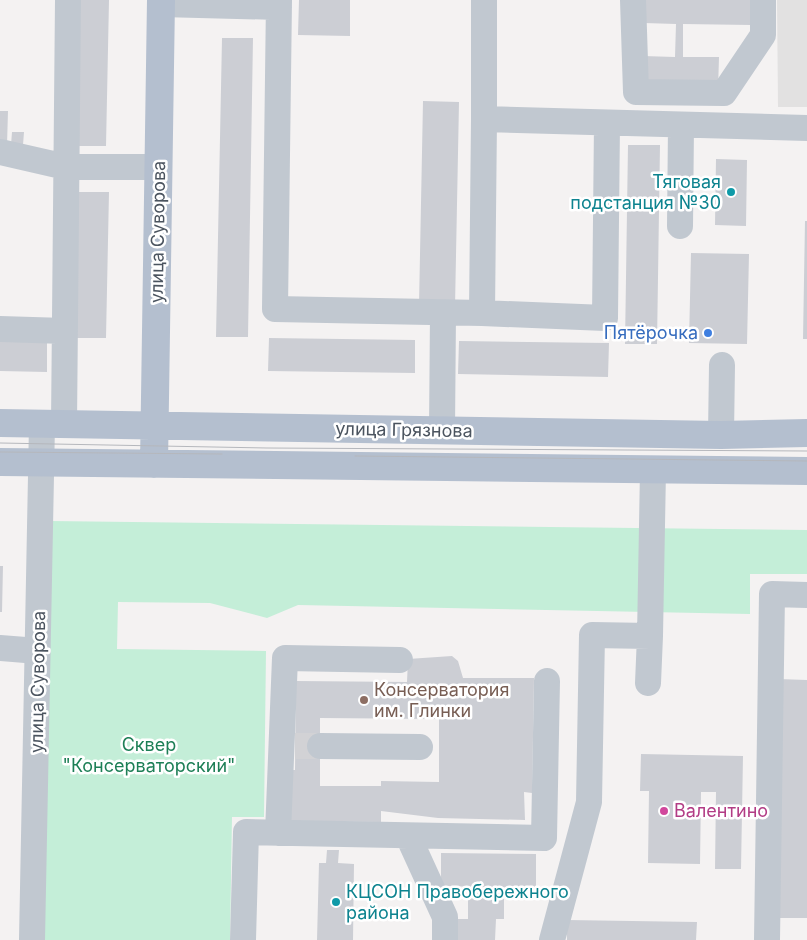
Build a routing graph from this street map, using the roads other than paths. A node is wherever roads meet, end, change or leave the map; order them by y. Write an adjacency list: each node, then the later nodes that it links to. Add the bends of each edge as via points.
1 (68, 0): 12 (street, улица Суворова)
2 (484, 0): 7 (street)
3 (633, 0): 4 (street, via 636,92 724,93 763,35)
4 (763, 0)
5 (161, 2): 6 (street); 13 (main road, улица Суворова)
6 (279, 3): 15 (street, via 275,309)
7 (484, 119): 8 (street); 16 (street)
8 (606, 123): 9 (street); 16 (street, via 605,318)
9 (681, 125): 10 (street); 14 (street)
10 (807, 128)
11 (0, 152): 12 (street)
12 (66, 166): 13 (street); 18 (street, улица Суворова)
13 (159, 167): 22 (main road, улица Суворова)
14 (680, 226)
15 (444, 313): 16 (street); 23 (street)
16 (482, 314)
17 (0, 329): 18 (street)
18 (65, 331): 21 (street, улица Суворова)
19 (722, 365): 25 (street)
20 (0, 423): 21 (main road, улица Грязнова)
21 (53, 424): 22 (main road, улица Грязнова); 27 (street, улица Суворова)
22 (155, 426): 23 (main road, улица Грязнова); 28 (main road, улица Суворова)
23 (442, 430): 25 (main road, улица Грязнова)
24 (807, 433): 25 (main road, улица Грязнова)
25 (720, 435)
26 (0, 462): 27 (main road, улица Грязнова)
27 (42, 463): 28 (main road, улица Грязнова); 34 (street, улица Суворова)
28 (154, 464): 29 (main road, улица Грязнова)
29 (653, 470): 30 (main road, улица Грязнова); 32 (street)
30 (807, 471)
31 (807, 595): 46 (street, via 772,594)
32 (650, 636): 37 (street); 45 (street, via 592,636 589,802)
33 (0, 648): 34 (street)
34 (38, 651): 42 (street, улица Суворова)
35 (400, 660): 38 (street, via 285,658)
36 (547, 681): 41 (street, via 544,838)
37 (648, 683)
38 (298, 746): 39 (street); 40 (street)
39 (420, 747)
40 (278, 833): 41 (street); 43 (street, via 246,832)
41 (408, 836): 44 (street, via 446,916)
42 (32, 940)
43 (243, 940)
44 (445, 940)
45 (552, 940)
46 (767, 940)

